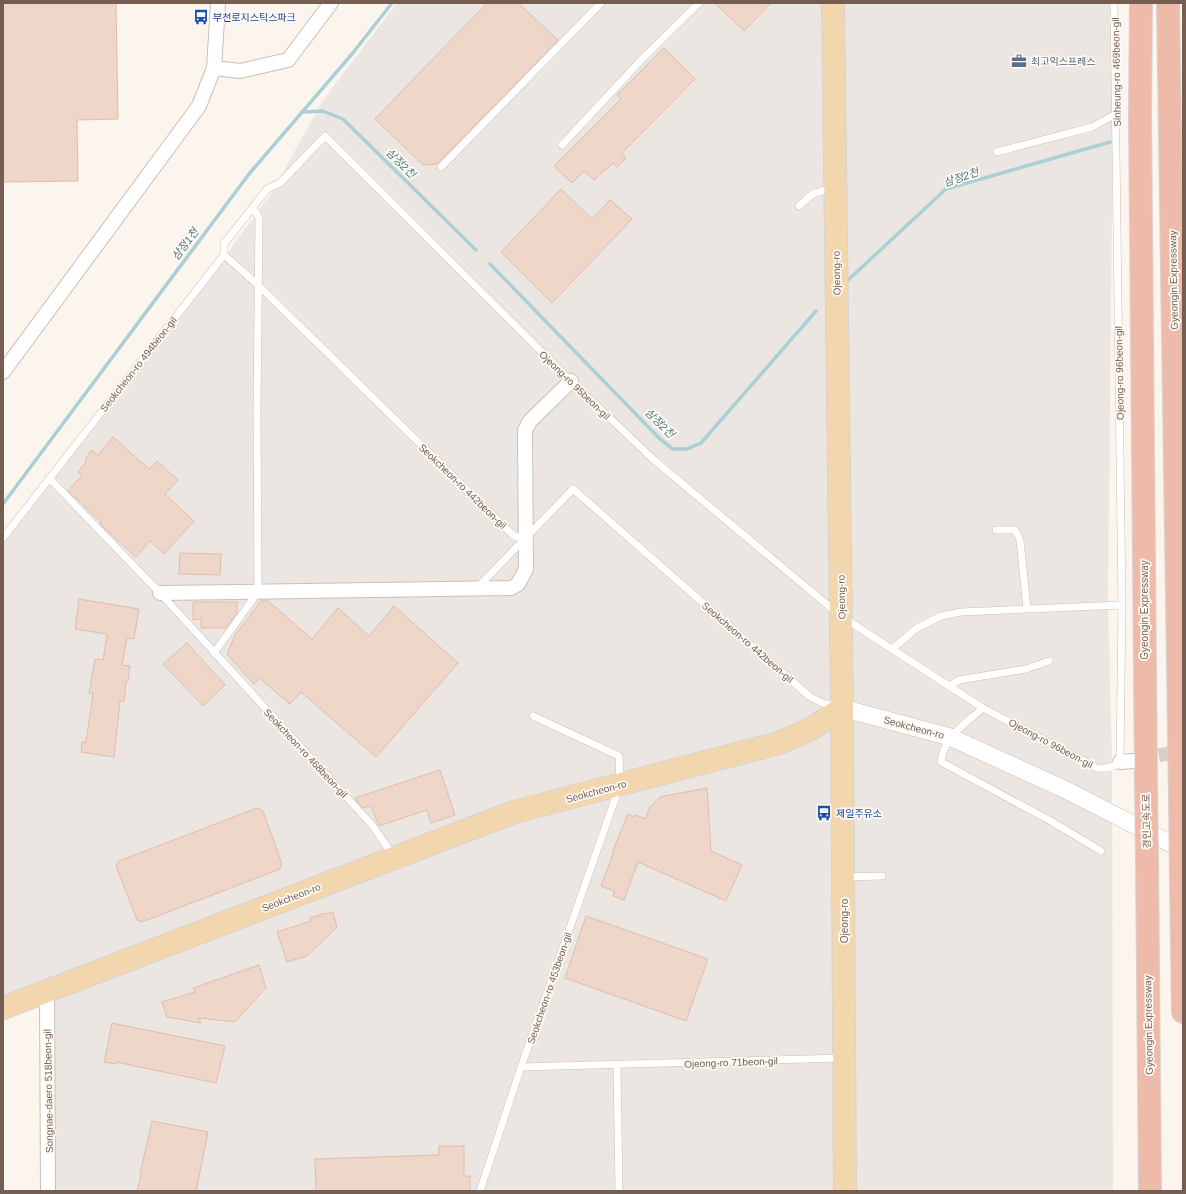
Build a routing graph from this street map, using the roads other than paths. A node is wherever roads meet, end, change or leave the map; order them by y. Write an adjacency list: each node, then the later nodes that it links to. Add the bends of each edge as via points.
1 (218, 3): 10 (street)
2 (332, 3): 10 (street, via 288,60 240,71)
3 (601, 3): 17 (lane)
4 (699, 3): 15 (lane, via 643,58)
5 (833, 3): 19 (main road, Ojeong-ro)
6 (1114, 3): 11 (lane, Sinheung-ro 469beon-gil)
7 (1129, 3): 12 (highway)
8 (1141, 3): 12 (highway, Gyeongin Expressway)
9 (1168, 3): 24 (highway, Gyeongin Expressway)
10 (214, 68): 25 (street, via 199,106)
11 (1116, 114): 14 (lane, Sinheung-ro 469beon-gil); 16 (lane, via 1092,127)
12 (1140, 114): 45 (highway, Gyeongin Expressway)
13 (325, 136): 21 (lane, Seokcheon-ro 494beon-gil, via 280,183 267,188); 26 (lane, Ojeong-ro 95beon-gil)
14 (1117, 141): 34 (lane, Ojeong-ro 96beon-gil)
15 (562, 145)
16 (997, 152)
17 (441, 167)
18 (1183, 174): 24 (highway)
19 (835, 190): 20 (lane, via 820,190); 36 (main road, Ojeong-ro)
20 (799, 206)
21 (252, 209): 22 (lane, Seokcheon-ro 494beon-gil, via 224,244); 23 (lane, via 259,219)
22 (224, 255): 23 (lane, Seokcheon-ro 442beon-gil); 27 (lane, Seokcheon-ro 494beon-gil)
23 (258, 285): 30 (lane, Seokcheon-ro 442beon-gil, via 514,536); 32 (lane)
24 (1173, 303): 55 (highway, Gyeongin Expressway, bridge)
25 (3, 372)
26 (571, 381): 30 (street, via 530,421 525,430); 36 (lane, Ojeong-ro 95beon-gil, via 654,460)
27 (49, 478): 29 (lane, Seokcheon-ro 494beon-gil); 33 (lane, Seokcheon-ro 468beon-gil)
28 (996, 530): 35 (lane, via 1015,530 1020,540)
29 (3, 538)
30 (525, 538): 31 (lane); 31 (street, via 526,569 518,584 511,588); 41 (lane, Seokcheon-ro 442beon-gil, via 573,489 809,696 822,703)
31 (478, 588): 32 (street)
32 (258, 592): 33 (street); 38 (lane)
33 (160, 593): 38 (lane, Seokcheon-ro 468beon-gil)
34 (1122, 605): 35 (lane); 42 (lane, Ojeong-ro 96beon-gil, via 1126,761 1114,767 1097,768)
35 (1027, 609): 37 (lane, via 961,612 941,616 917,628)
36 (841, 616): 37 (lane, Ojeong-ro 96beon-gil); 41 (main road, Ojeong-ro)
37 (892, 649): 40 (lane, Ojeong-ro 96beon-gil)
38 (214, 653): 49 (lane, Seokcheon-ro 468beon-gil, via 372,825)
39 (1049, 661): 40 (lane, via 1026,669 959,680)
40 (950, 686): 42 (lane, Ojeong-ro 96beon-gil)
41 (842, 708): 44 (street, Seokcheon-ro); 46 (main road, Seokcheon-ro, via 811,729 779,744); 52 (main road, Ojeong-ro)
42 (983, 708): 44 (lane)
43 (533, 716): 46 (lane, via 619,756)
44 (950, 737): 47 (street, Seokcheon-ro, via 1066,790); 48 (lane, via 941,753 941,762)
45 (1146, 784): 50 (highway, 경인고속도로, bridge)
46 (620, 785): 49 (main road, Seokcheon-ro, via 514,812); 58 (lane, Seokcheon-ro 453beon-gil)
47 (1183, 850)
48 (1101, 851)
49 (393, 858): 53 (main road, Seokcheon-ro)
50 (1147, 858): 63 (highway, Gyeongin Expressway)
51 (882, 876): 52 (lane)
52 (843, 877): 56 (main road, Ojeong-ro)
53 (47, 991): 54 (main road, Seokcheon-ro); 59 (street, Songnae-daero 518beon-gil)
54 (3, 1008)
55 (1183, 1012)
56 (844, 1058): 57 (lane, Ojeong-ro 71beon-gil); 62 (main road, Ojeong-ro)
57 (617, 1065): 58 (lane, Ojeong-ro 71beon-gil); 61 (lane)
58 (521, 1067): 60 (lane, Seokcheon-ro 453beon-gil)
59 (48, 1191)
60 (480, 1191)
61 (619, 1191)
62 (845, 1191)
63 (1150, 1191)

